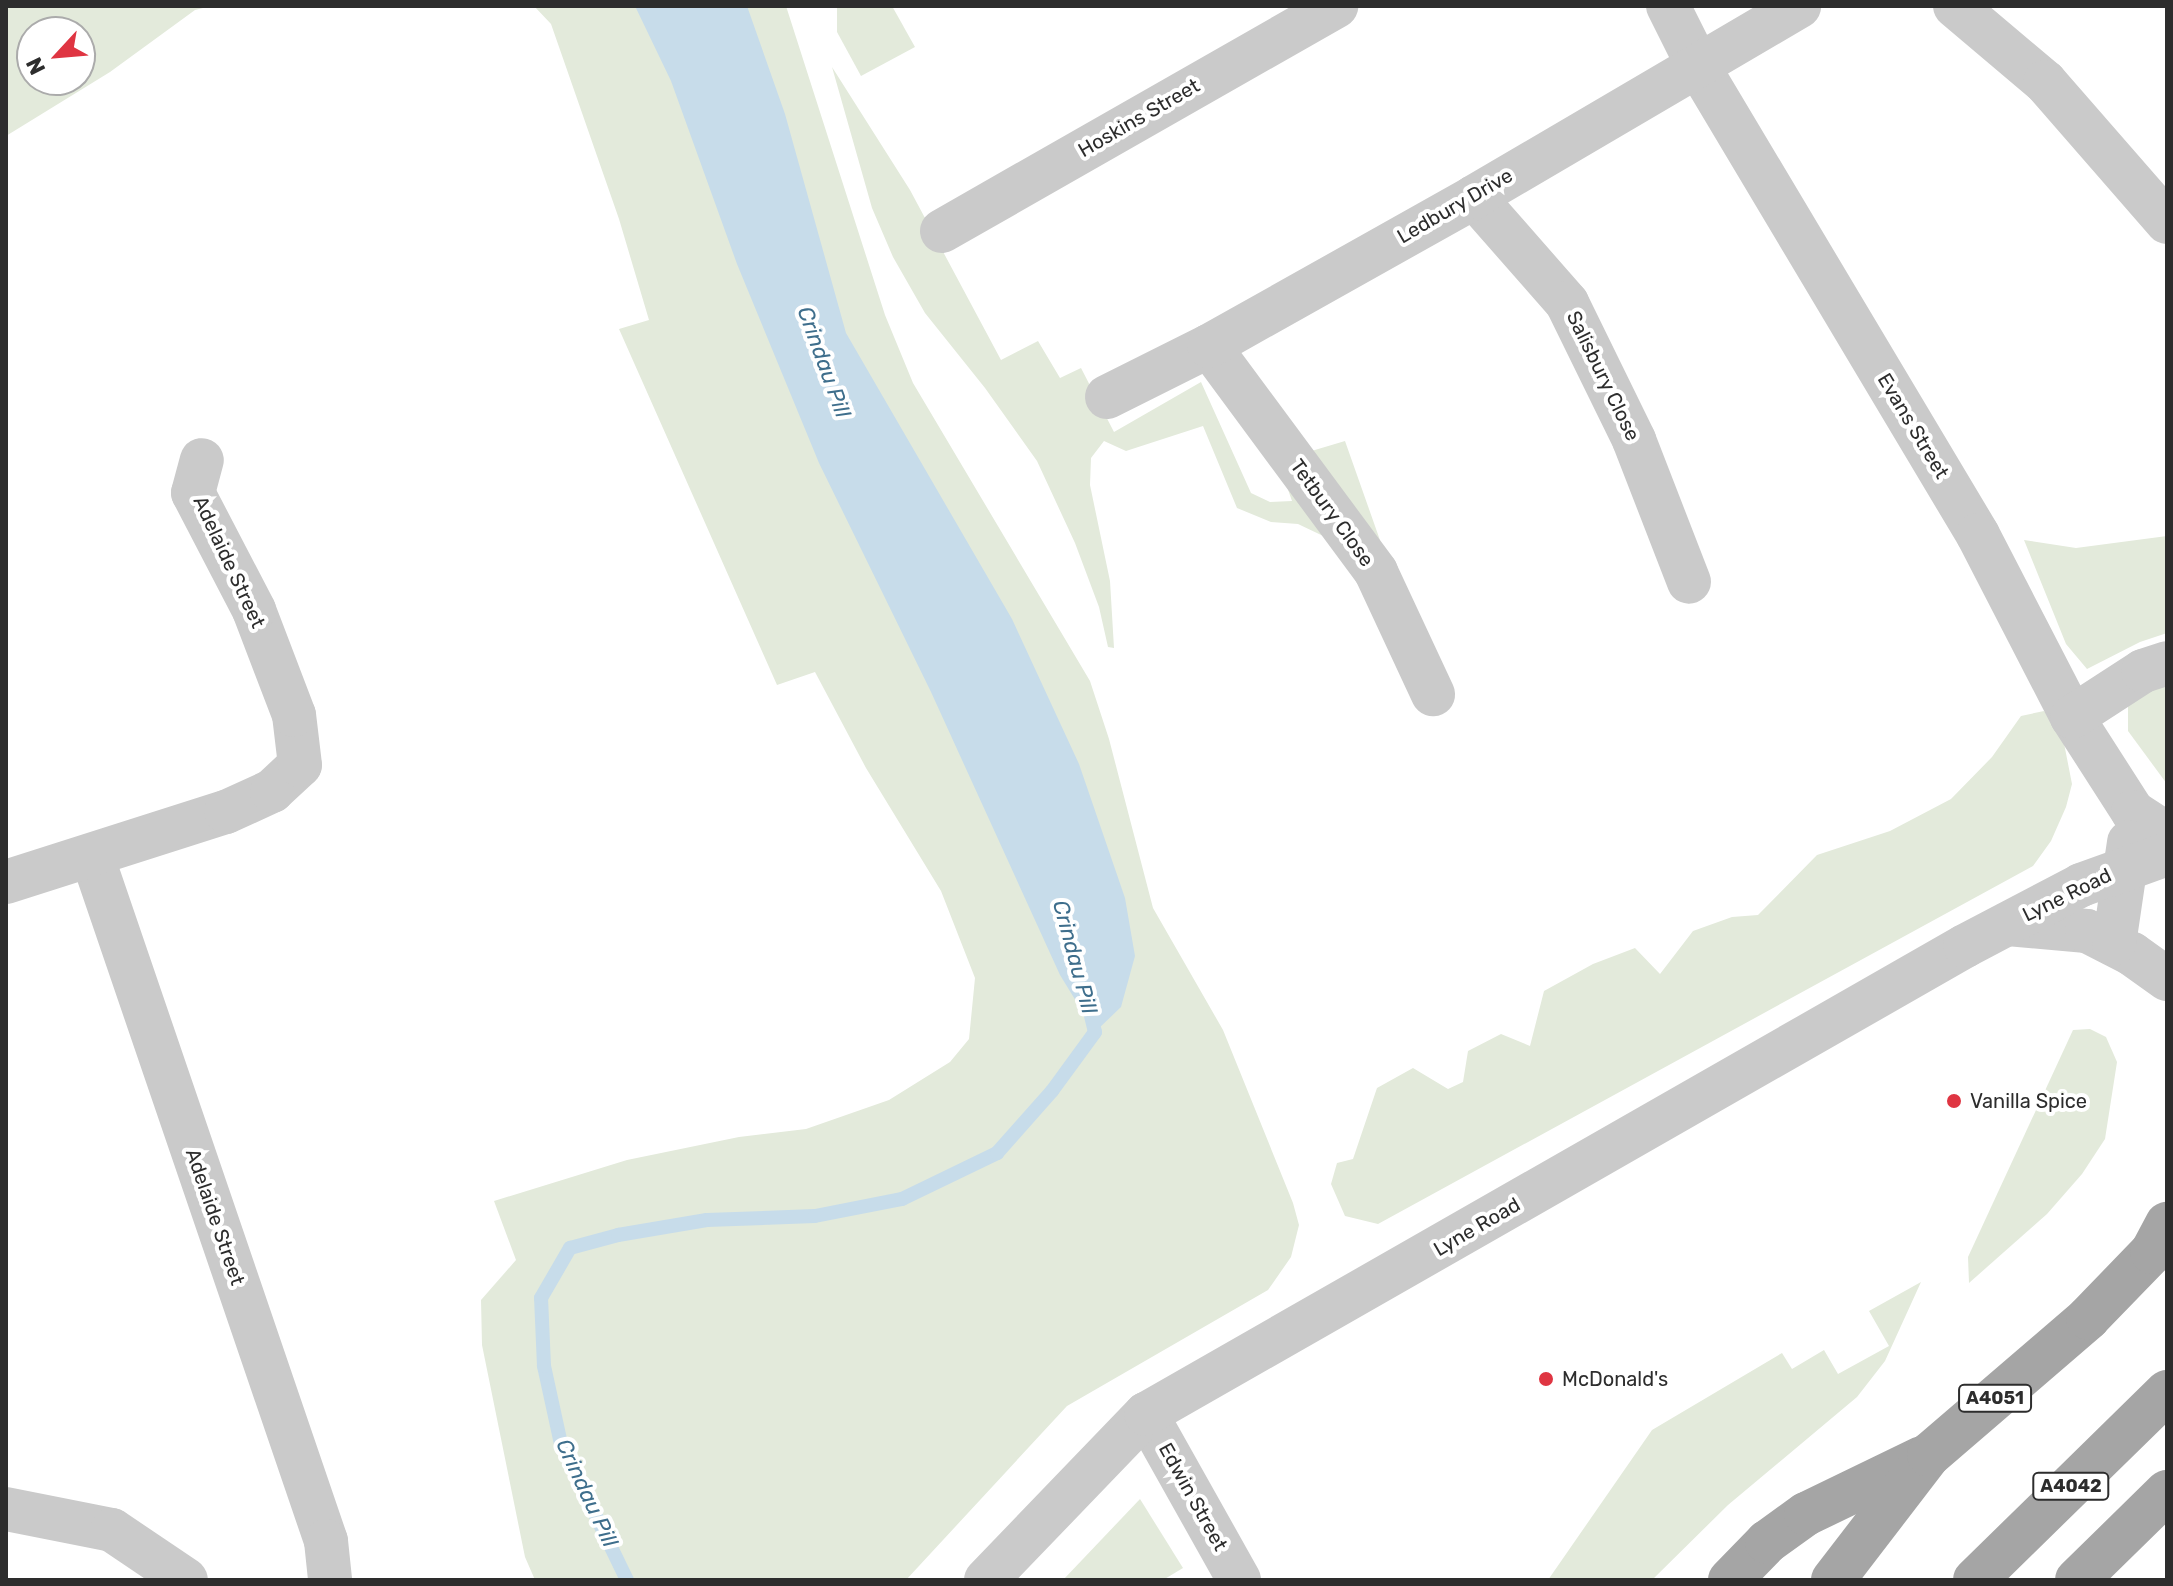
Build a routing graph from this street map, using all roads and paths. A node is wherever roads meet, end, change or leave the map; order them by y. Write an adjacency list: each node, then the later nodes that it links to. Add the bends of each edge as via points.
1 (1336, 6): 8 (street, Hoskins Street)
2 (1668, 6): 5 (street, Evans Street)
3 (1799, 6): 5 (street, Ledbury Drive)
4 (1955, 6): 7 (street, via 2045,82)
5 (1698, 66): 6 (street, Ledbury Drive); 15 (street, Evans Street, via 1978,535)
6 (1474, 197): 9 (street, Ledbury Drive); 12 (street, Salisbury Close, via 1567,303 1634,440)
7 (2167, 222)
8 (942, 231)
9 (1209, 346): 10 (street, Ledbury Drive); 14 (street, Tetbury Close, via 1376,572)
10 (1107, 397)
11 (202, 460): 18 (street, Adelaide Street, via 193,493 254,610 294,715 300,765 272,791 226,812)
12 (1689, 582)
13 (2167, 663): 15 (street, via 2143,671)
14 (1433, 694)
15 (2072, 717): 16 (street, Evans Street)
16 (2150, 823): 19 (street, Lyne Road)
17 (2167, 854): 19 (street, Lyne Road)
18 (92, 856): 20 (street, Adelaide Street); 31 (street, Adelaide Street, via 326,1541)
19 (2126, 867): 21 (street, Lyne Road); 22 (street)
20 (6, 882)
21 (2008, 924): 22 (street, Lyne Road, via 2087,931); 26 (street, Lyne Road)
22 (2114, 944): 23 (street, Lyne Road)
23 (2167, 979)
24 (2167, 1224): 27 (main road, A4051, via 2152,1252 2088,1318)
25 (2167, 1392): 36 (main road, A4042)
26 (1146, 1414): 32 (street, Lyne Road); 33 (street, Edwin Street)
27 (1929, 1455): 34 (main road, via 1806,1514 1767,1542); 35 (main road, A4051)
28 (2167, 1492): 37 (main road)
29 (6, 1509): 30 (street, via 112,1530)
30 (186, 1580)
31 (330, 1580)
32 (986, 1580)
33 (1239, 1580)
34 (1730, 1580)
35 (1833, 1580)
36 (1975, 1580)
37 (2077, 1580)

